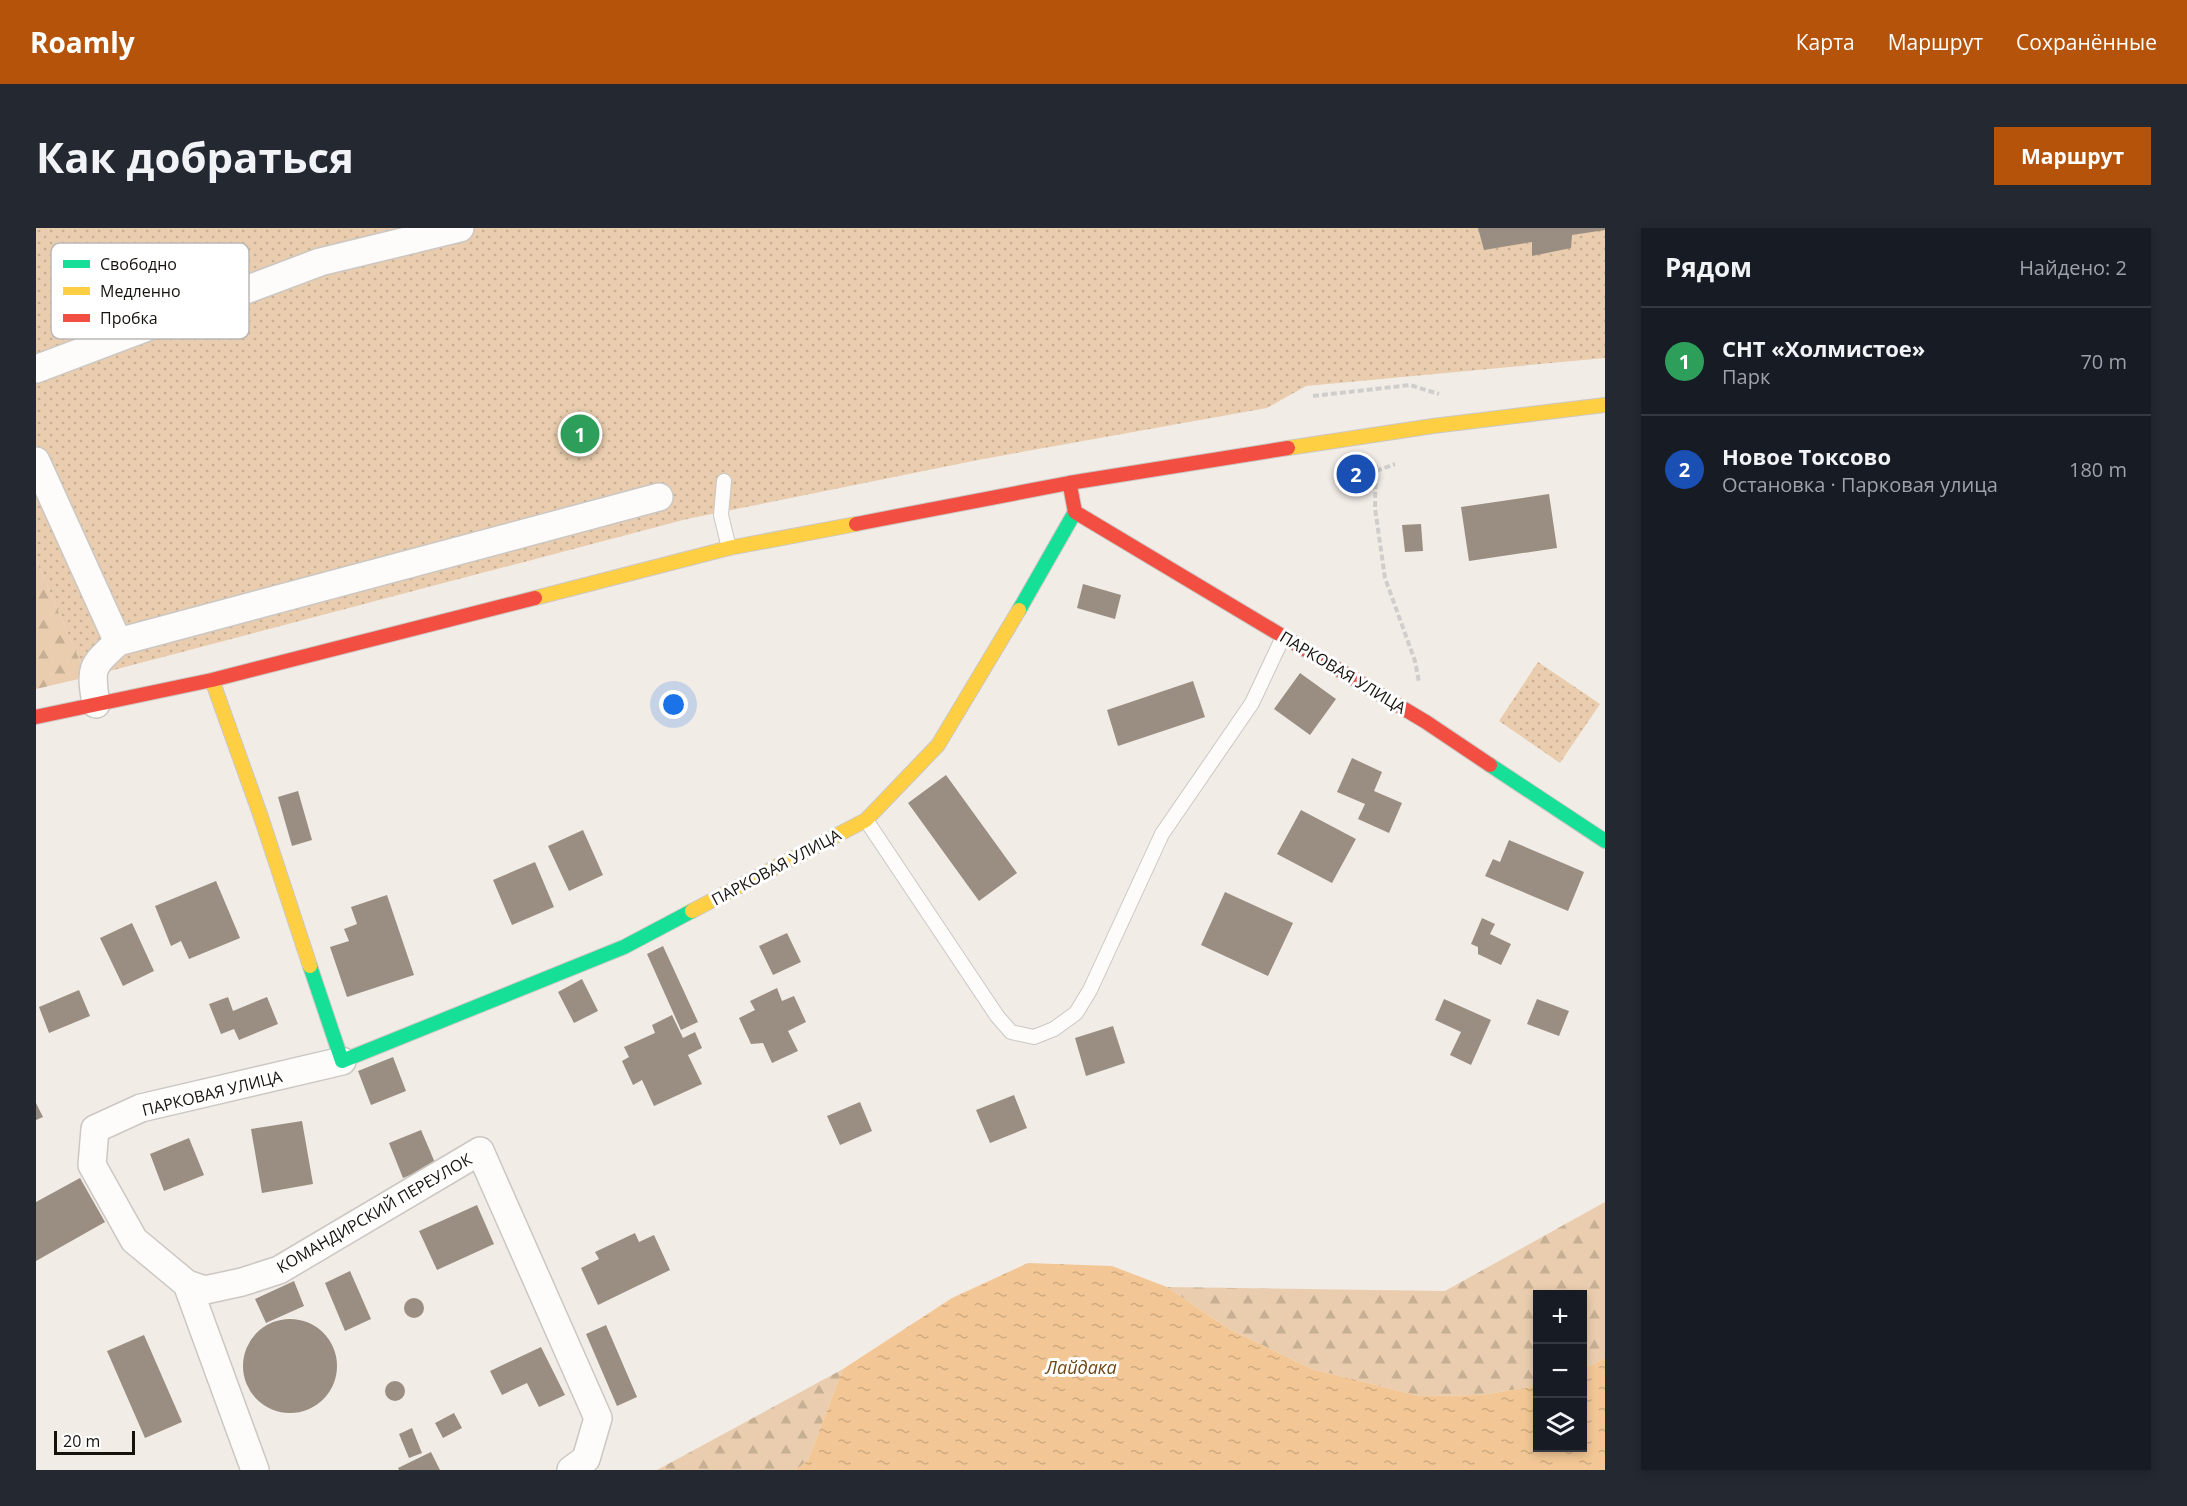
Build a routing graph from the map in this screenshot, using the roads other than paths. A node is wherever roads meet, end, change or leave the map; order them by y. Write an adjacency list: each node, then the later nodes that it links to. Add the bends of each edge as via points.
1 (460, 228): 2 (street, via 320,262)
2 (249, 289)
3 (116, 339): 4 (street)
4 (36, 369)
5 (1605, 405): 8 (street, via 1374,435)
6 (36, 461): 13 (street)
7 (724, 481): 11 (lane, via 720,515)
8 (1069, 483): 10 (street); 11 (street)
9 (659, 497): 13 (street)
10 (1075, 512): 12 (street, ПАРКОВАЯ УЛИЦА); 17 (street, ПАРКОВАЯ УЛИЦА, via 938,745)
11 (729, 548): 14 (street)
12 (1283, 636): 17 (lane, via 1252,703 1162,834 1090,990 1076,1013 1054,1029 1034,1037 1011,1032); 18 (street, ПАРКОВАЯ УЛИЦА, via 1426,722)
13 (118, 642): 15 (street, via 96,662 92,680)
14 (212, 680): 15 (street); 19 (street, via 261,814)
15 (96, 704): 16 (street)
16 (36, 717)
17 (866, 820): 19 (street, ПАРКОВАЯ УЛИЦА, via 624,947)
18 (1605, 841)
19 (342, 1061): 20 (street, ПАРКОВАЯ УЛИЦА, via 141,1108 95,1128 92,1165 134,1240)
20 (187, 1284): 21 (street); 22 (street, КОМАНДИРСКИЙ ПЕРЕУЛОК, via 205,1290 279,1270 480,1151 598,1418 586,1459)
21 (255, 1470)
22 (572, 1470)

